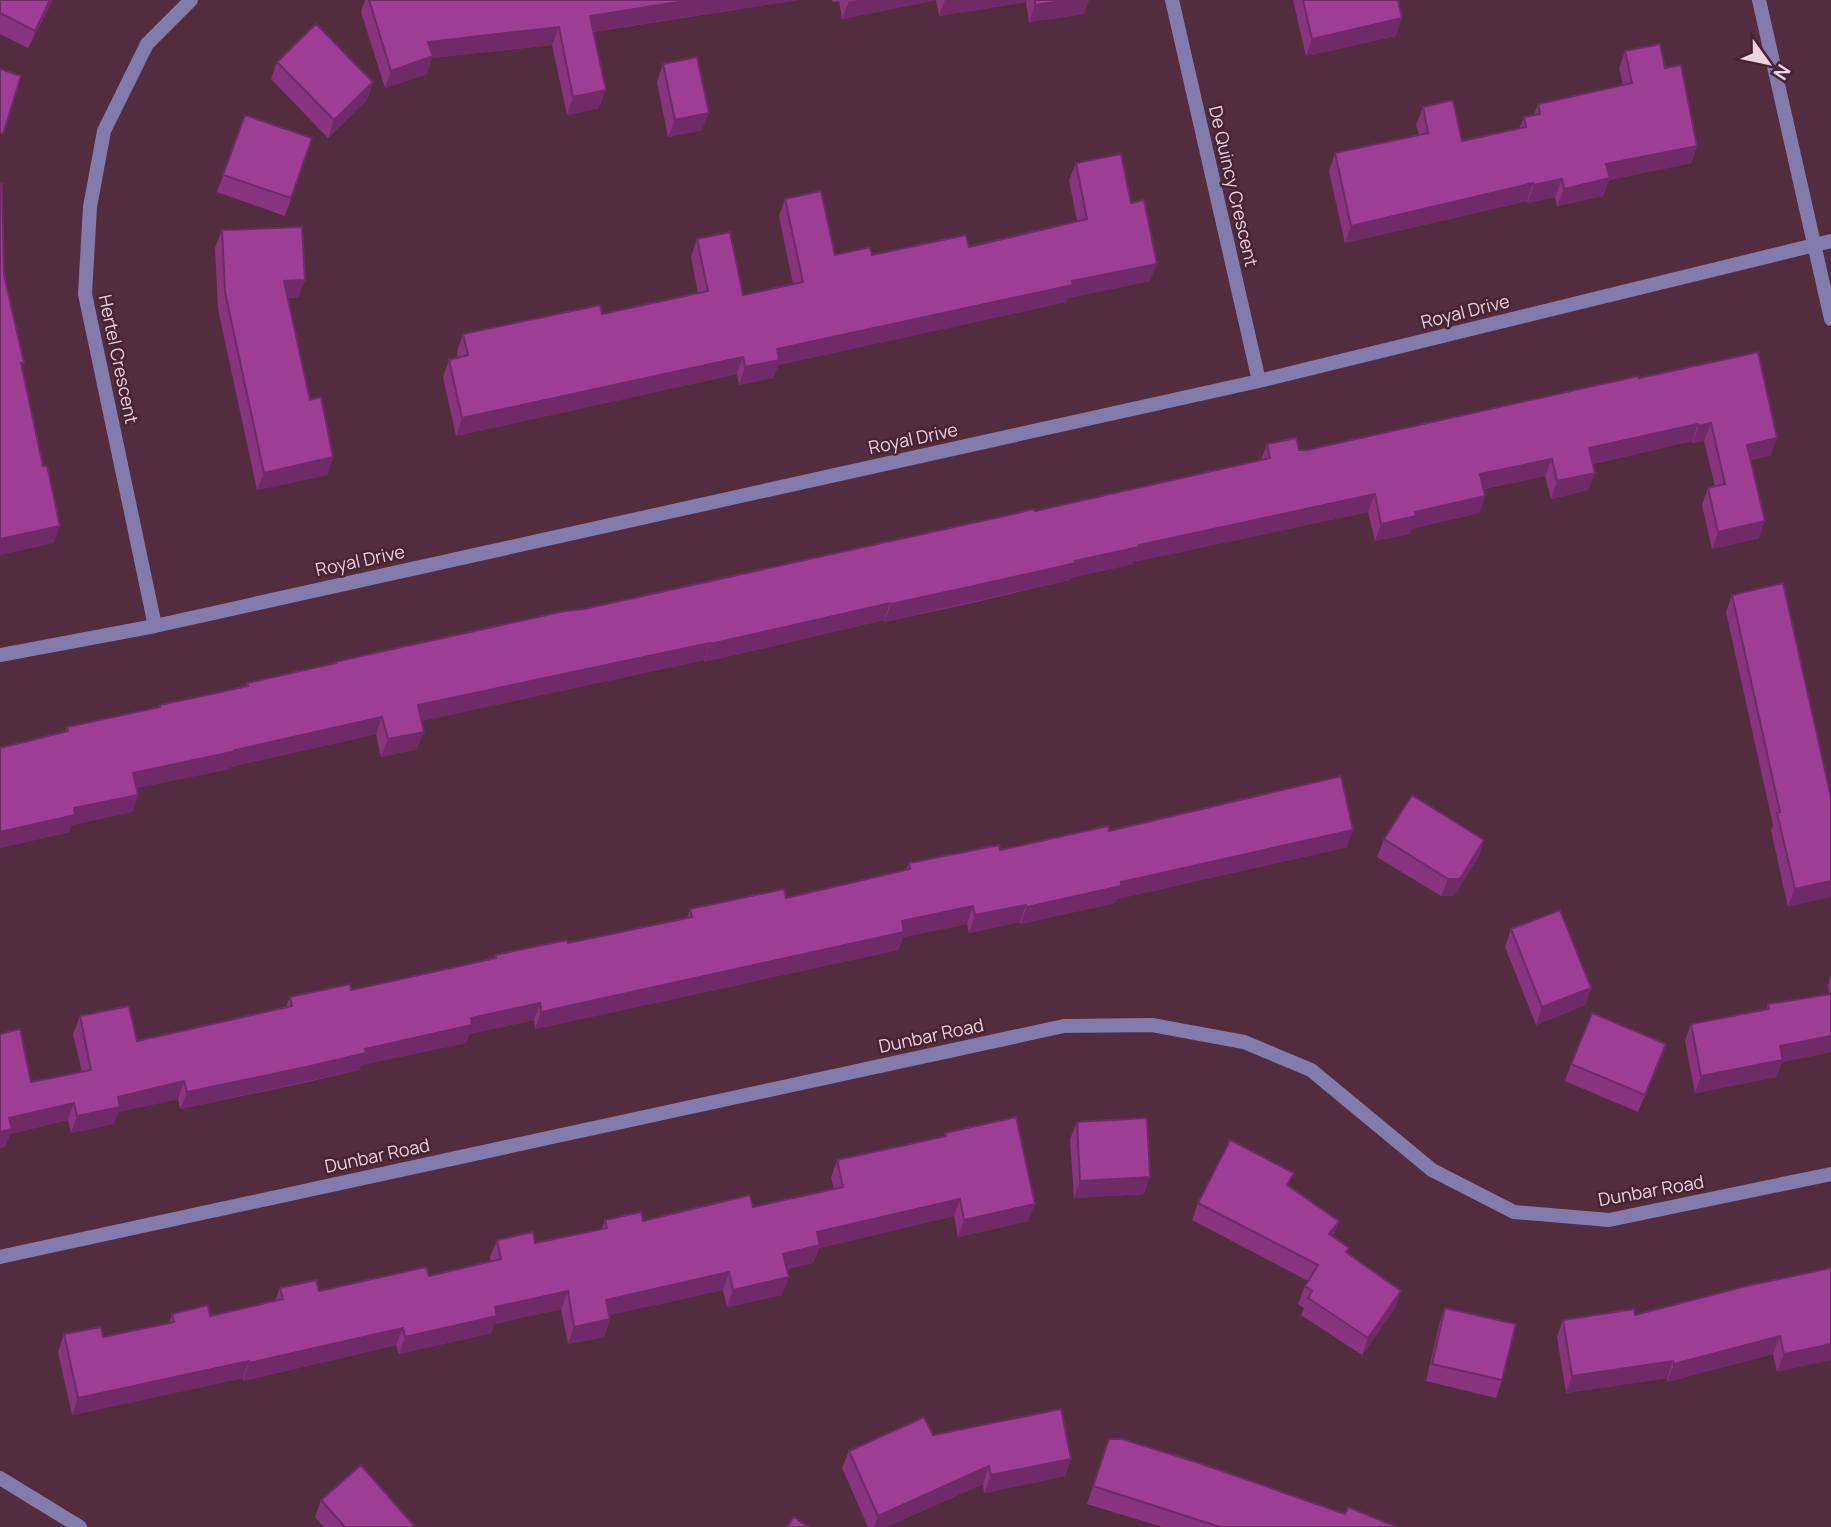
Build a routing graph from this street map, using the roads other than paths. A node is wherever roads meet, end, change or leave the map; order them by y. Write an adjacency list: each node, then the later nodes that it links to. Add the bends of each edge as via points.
1 (191, 0): 8 (street, Hertel Crescent, via 147,44 104,131 90,207 85,281)
2 (1171, 0): 7 (street, De Quincy Crescent)
3 (1759, 0): 5 (street)
4 (1831, 242): 5 (street, Royal Drive)
5 (1815, 244): 6 (street); 7 (street, Royal Drive)
6 (1831, 318)
7 (1259, 381): 8 (street, Royal Drive)
8 (155, 625): 9 (street, Royal Drive)
9 (0, 655)
10 (1831, 1174): 11 (street, Dunbar Road, via 1609,1220 1514,1212 1432,1170 1311,1070 1244,1042 1152,1025 1064,1026)
11 (0, 1257)
12 (0, 1479): 13 (street)
13 (80, 1527)

